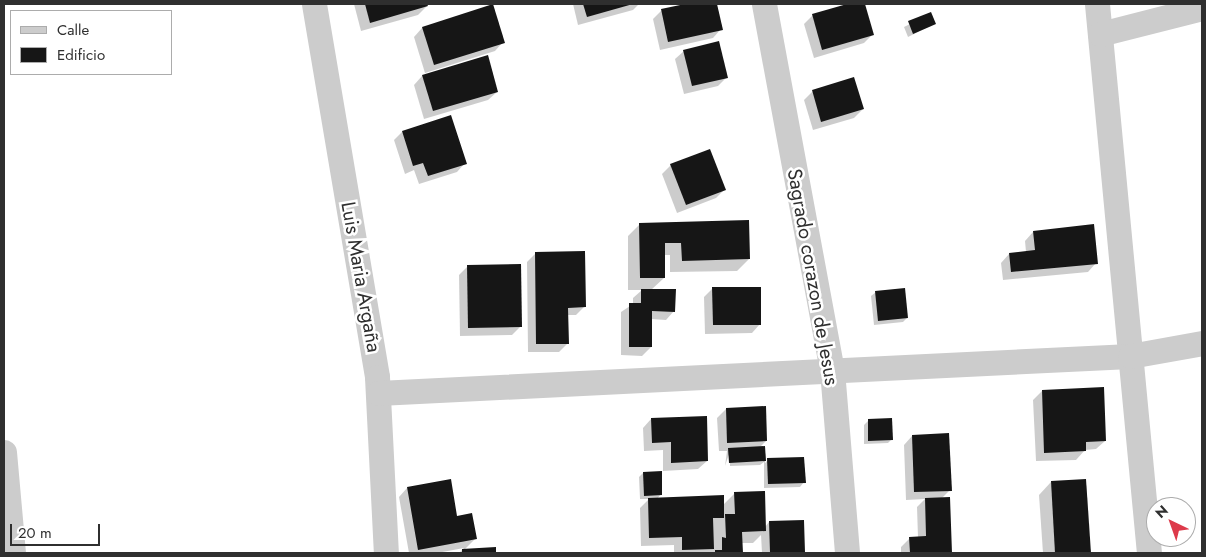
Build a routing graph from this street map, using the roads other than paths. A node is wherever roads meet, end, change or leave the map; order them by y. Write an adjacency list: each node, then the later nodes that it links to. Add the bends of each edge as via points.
1 (314, 4): 9 (street, Luis Maria Argaña)
2 (764, 4): 8 (street, Sagrado corazon de Jesus)
3 (1097, 4): 5 (street)
4 (1202, 8): 5 (street)
5 (1100, 34): 7 (street)
6 (1202, 343): 7 (street)
7 (1130, 356): 8 (street); 14 (street)
8 (832, 370): 9 (street); 13 (street, Sagrado corazon de Jesus)
9 (378, 393): 12 (street, Luis Maria Argaña)
10 (4, 452): 11 (street)
11 (13, 553)
12 (386, 553)
13 (847, 553)
14 (1149, 553)

